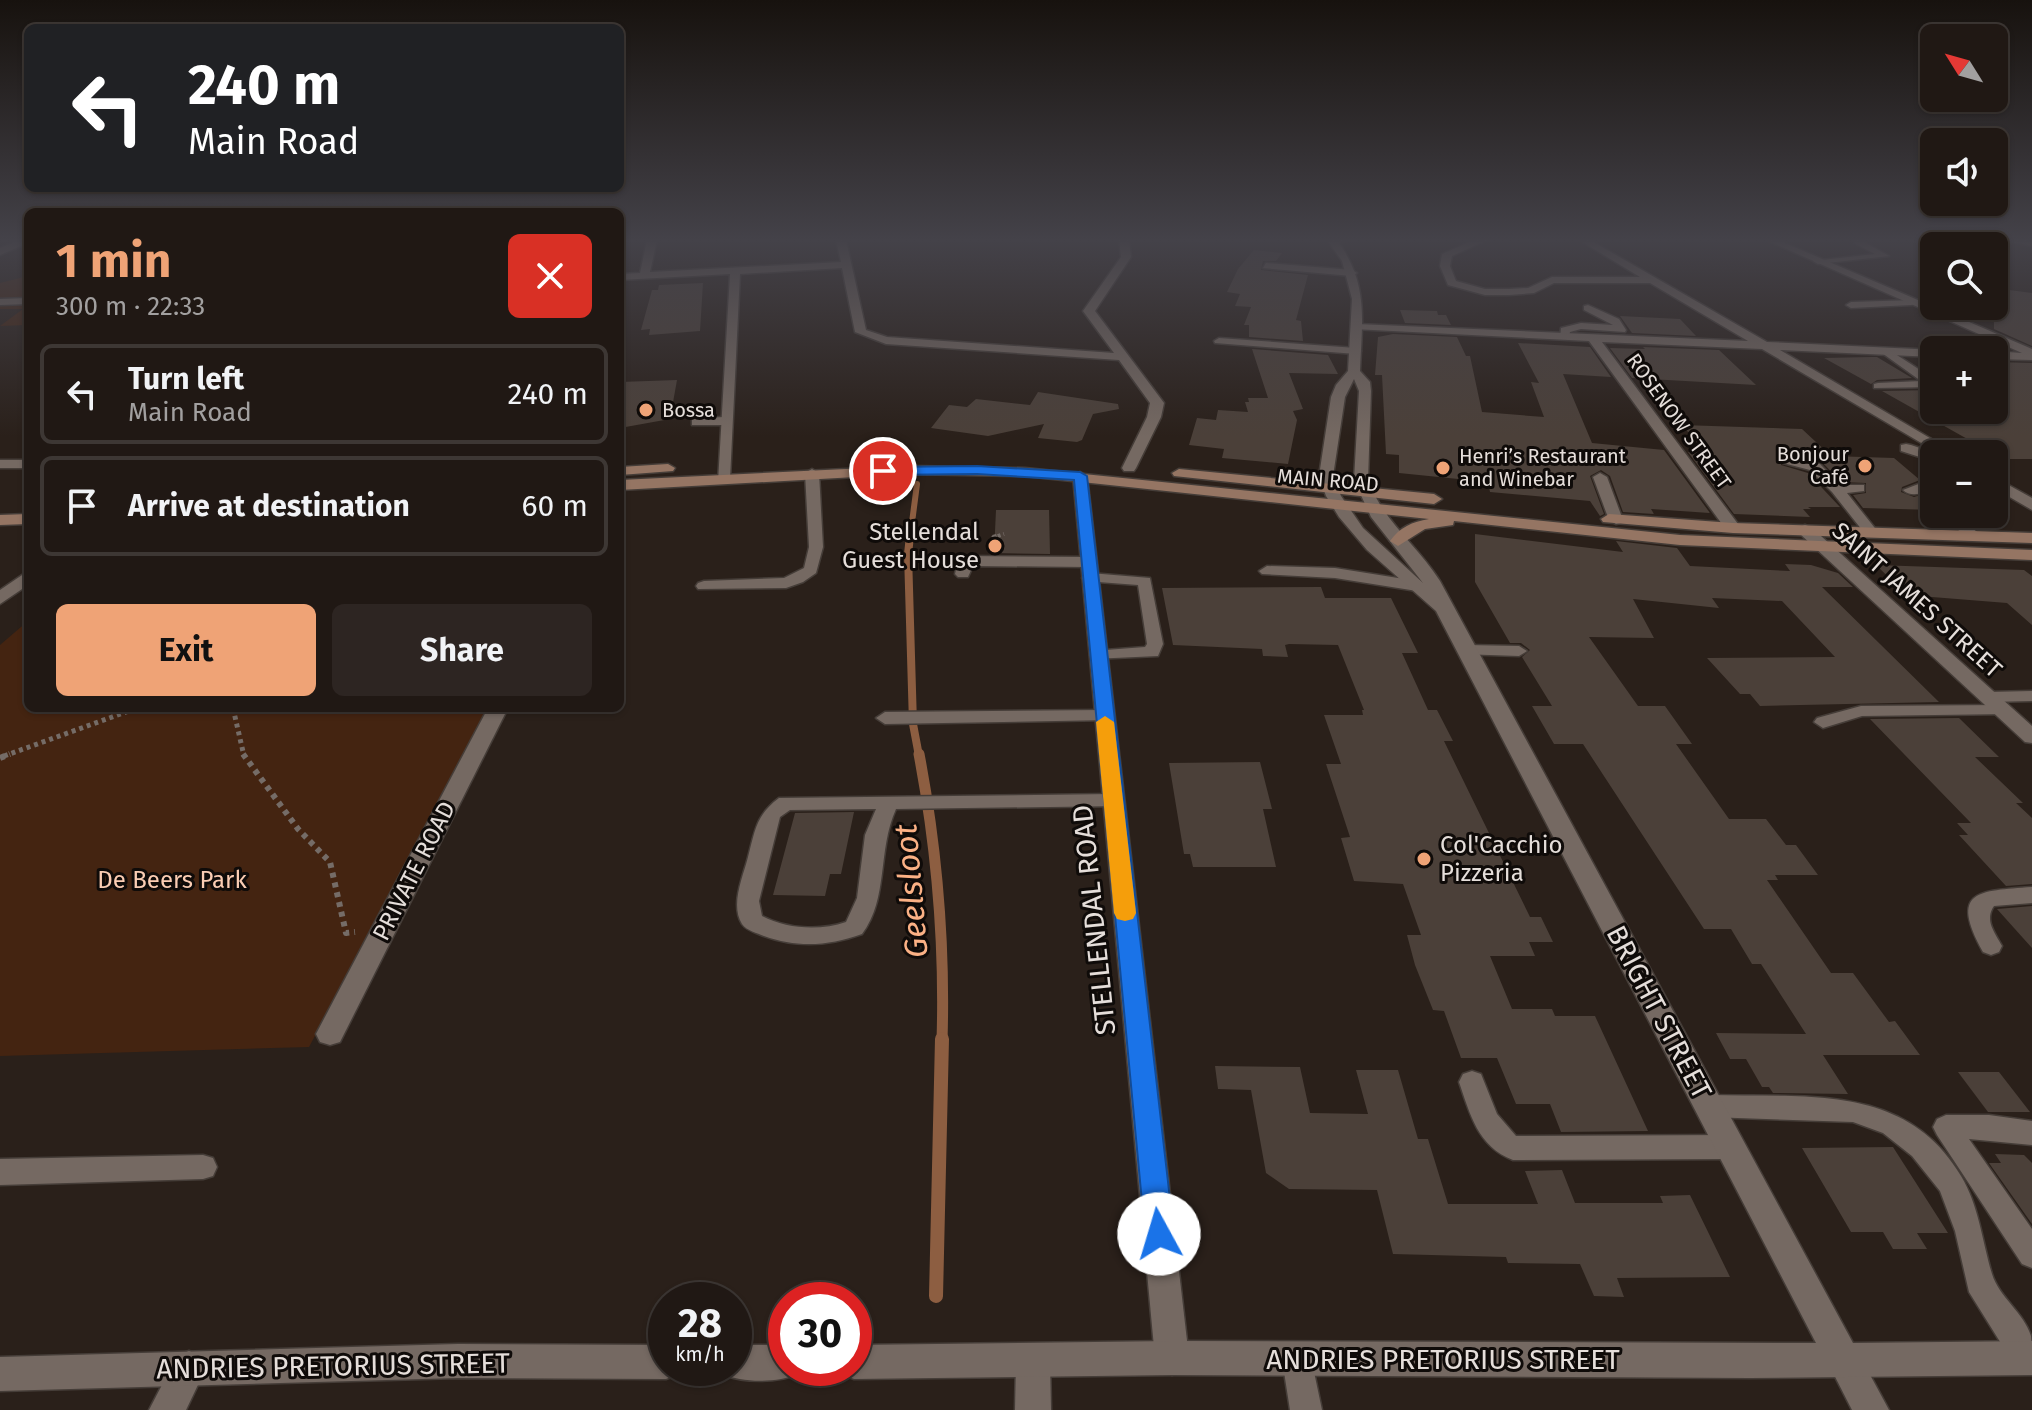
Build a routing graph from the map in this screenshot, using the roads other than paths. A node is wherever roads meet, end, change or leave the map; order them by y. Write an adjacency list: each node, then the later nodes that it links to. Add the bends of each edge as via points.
1 (733, 306): 25 (street)
2 (856, 306): 20 (street, via 861,332 874,338)
3 (1093, 306): 20 (street, via 1089,311)
4 (1355, 306): 8 (street)
5 (1698, 306): 14 (street)
6 (1920, 306): 19 (street)
7 (1588, 308): 9 (lane)
8 (1357, 327): 10 (street); 15 (street)
9 (1620, 329): 10 (lane, via 1573,327); 12 (lane)
10 (1564, 337): 11 (street)
11 (1593, 338): 12 (street); 53 (street, ROSENOW STREET)
12 (1629, 339): 14 (street)
13 (1219, 341): 15 (lane)
14 (1767, 345): 16 (street); 27 (street)
15 (1356, 351): 21 (street)
16 (1886, 351): 17 (street); 22 (lane)
17 (1920, 352)
18 (2008, 355): 19 (street)
19 (2032, 355)
20 (1123, 357): 33 (street, via 1157,403)
21 (1354, 372): 44 (street, via 1338,397 1326,476); 45 (street, via 1365,391 1361,480)
22 (1920, 374)
23 (1920, 384): 24 (lane)
24 (1878, 386)
25 (726, 421): 26 (lane); 34 (street)
26 (696, 422)
27 (1926, 440)
28 (1906, 448): 29 (lane)
29 (1920, 452)
30 (1788, 460): 40 (lane, via 1815,467)
31 (0, 464): 32 (lane)
32 (24, 464)
33 (1129, 468): 34 (main road, MAIN ROAD, via 979,457 877,458); 44 (main road, MAIN ROAD)
34 (723, 472): 35 (main road, MAIN ROAD); 38 (main road, MAIN ROAD)
35 (812, 473): 36 (main road, MAIN ROAD, via 977,470); 66 (lane, via 816,547 811,570 786,583)
36 (1080, 476): 44 (main road, MAIN ROAD); 62 (street, STELLENDAL ROAD)
37 (1600, 477): 52 (lane)
38 (624, 483)
39 (1859, 488): 40 (lane)
40 (1837, 489): 56 (lane)
41 (1920, 489): 42 (lane)
42 (1910, 490)
43 (2008, 490): 46 (street)
44 (1333, 496): 45 (main road, MAIN ROAD); 67 (street, BRIGHT STREET, via 1371,544)
45 (1368, 499): 49 (main road, MAIN ROAD); 52 (main road, MAIN ROAD); 59 (street, BRIGHT STREET)
46 (2032, 505)
47 (24, 506): 48 (main road)
48 (0, 507)
49 (1487, 518): 59 (main road, via 1414,527); 60 (main road, MAIN ROAD, via 1680,540)
50 (24, 519): 51 (main road)
51 (0, 520)
52 (1616, 520): 53 (main road, MAIN ROAD)
53 (1733, 528): 55 (main road, MAIN ROAD)
54 (1964, 528): 57 (lane)
55 (1805, 530): 56 (main road, MAIN ROAD); 60 (street, SAINT JAMES STREET)
56 (1871, 532): 57 (main road, MAIN ROAD)
57 (1976, 536): 58 (main road, MAIN ROAD)
58 (2032, 538)
59 (1398, 541): 69 (street, BRIGHT STREET, via 1433,583)
60 (1823, 547): 61 (main road, MAIN ROAD); 74 (street, SAINT JAMES STREET)
61 (2032, 555)
62 (1089, 570): 64 (lane, via 966,561); 72 (street, STELLENDAL ROAD); 72 (lane, via 1145,581 1155,644 1152,652)
63 (1267, 571): 67 (lane, via 1335,573)
64 (963, 574)
65 (24, 579): 68 (street)
66 (704, 586)
67 (1417, 586): 69 (street, BRIGHT STREET)
68 (0, 599)
69 (1446, 614): 70 (street, BRIGHT STREET)
70 (1466, 650): 71 (lane); 87 (street, BRIGHT STREET)
71 (1519, 651)
72 (1098, 655): 77 (street, STELLENDAL ROAD)
73 (2032, 696): 74 (lane)
74 (1988, 697): 75 (street, SAINT JAMES STREET)
75 (2003, 710): 79 (lane, via 1861,711); 80 (street, SAINT JAMES STREET)
76 (496, 712): 85 (street, PRIVATE ROAD)
77 (1104, 716): 78 (lane); 81 (street, STELLENDAL ROAD)
78 (894, 718)
79 (1823, 722)
80 (2032, 737)
81 (1113, 801): 82 (lane); 93 (street, STELLENDAL ROAD)
82 (888, 805): 82 (lane, via 875,835 867,911 854,928 825,936 769,930 752,921 748,901 763,839 779,807 796,801)
83 (2032, 895): 84 (lane, via 1988,898 1978,909 1977,920)
84 (1991, 946)
85 (330, 1034)
86 (1472, 1082): 89 (lane, via 1490,1132 1513,1148)
87 (1709, 1106): 89 (street, BRIGHT STREET); 94 (lane, via 1853,1111 1892,1124 1922,1147 1951,1184 1969,1231 1979,1282)
88 (2032, 1133): 92 (lane, via 1946,1127)
89 (1731, 1147): 96 (street, BRIGHT STREET)
90 (203, 1167): 91 (lane)
91 (0, 1172)
92 (2032, 1254)
93 (1172, 1358): 95 (street, ANDRIES PRETORIUS STREET); 99 (street, ANDRIES PRETORIUS STREET)
94 (2030, 1358): 96 (street, ANDRIES PRETORIUS STREET)
95 (1298, 1359): 96 (street, ANDRIES PRETORIUS STREET); 104 (lane)
96 (1843, 1359): 105 (street, BRIGHT STREET)
97 (648, 1362): 100 (street, ANDRIES PRETORIUS STREET)
98 (872, 1362): 99 (street, ANDRIES PRETORIUS STREET)
99 (1033, 1362): 103 (street)
100 (189, 1368): 101 (street, ANDRIES PRETORIUS STREET); 102 (street)
101 (0, 1374)
102 (167, 1410)
103 (1033, 1410)
104 (1306, 1410)
105 (1871, 1410)

